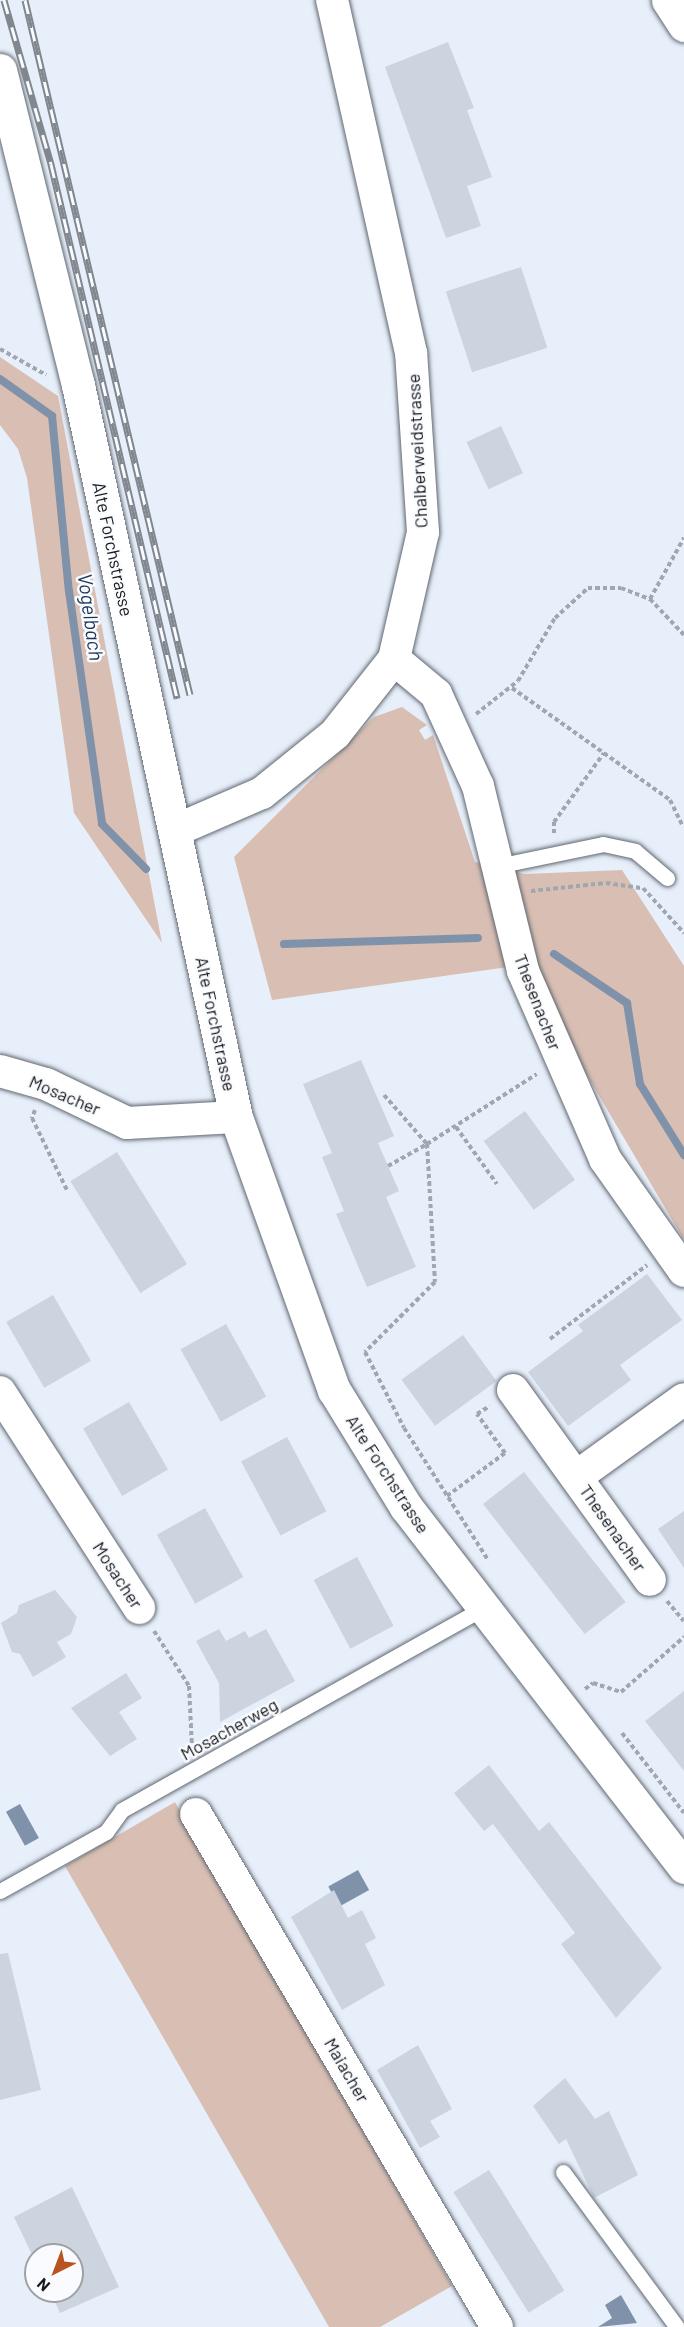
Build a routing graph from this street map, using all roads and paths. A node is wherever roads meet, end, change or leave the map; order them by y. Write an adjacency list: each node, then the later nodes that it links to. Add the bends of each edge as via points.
1 (332, 0): 10 (street, Chalberweidstrasse, via 411,353 423,532)
2 (668, 0): 3 (main road)
3 (684, 25)
4 (0, 70): 6 (main road, Alte Forchstrasse)
5 (0, 349): 6 (path, via 31,370)
6 (78, 385): 15 (main road, Alte Forchstrasse)
7 (684, 538): 8 (path)
8 (650, 599): 9 (path); 11 (path, via 621,588 588,588 555,618)
9 (684, 635)
10 (394, 659): 12 (street, Thesenacher, via 436,694); 15 (street, Chalberweidstrasse, via 335,734 262,793)
11 (512, 688): 12 (path); 13 (path)
12 (452, 729): 17 (street, Thesenacher, via 478,786)
13 (604, 753): 14 (path, via 670,800); 16 (path, via 554,822)
14 (682, 825)
15 (174, 831): 25 (main road, Alte Forchstrasse)
16 (552, 855): 17 (lane); 18 (lane, via 603,844 635,851)
17 (497, 866): 19 (street, Thesenacher)
18 (667, 878)
19 (507, 904): 20 (path, via 534,889 606,883 643,888); 21 (street, Thesenacher, via 523,971)
20 (684, 933)
21 (561, 1059): 26 (path); 31 (street, Thesenacher, via 605,1159)
22 (0, 1071): 23 (street, Mosacher)
23 (46, 1084): 25 (street, Mosacher, via 127,1123); 30 (path, via 32,1118)
24 (384, 1095): 27 (path)
25 (236, 1117): 42 (main road, Alte Forchstrasse, via 334,1390 406,1507)
26 (456, 1127): 27 (path); 29 (path)
27 (427, 1144): 28 (path); 38 (path, via 435,1282 365,1352)
28 (388, 1166)
29 (497, 1184)
30 (68, 1192)
31 (675, 1261): 32 (path)
32 (550, 1339)
33 (513, 1390): 37 (street, Thesenacher)
34 (0, 1392): 41 (street, Mosacher)
35 (684, 1399): 37 (street, Thesenacher)
36 (477, 1414): 38 (path, via 505,1453)
37 (576, 1477): 40 (street, Thesenacher)
38 (447, 1496): 39 (path)
39 (495, 1571)
40 (650, 1580)
41 (139, 1608): 45 (path, Mosacher, via 189,1686 192,1758)
42 (483, 1608): 45 (lane, Mosacherweg); 47 (main road, Alte Forchstrasse)
43 (684, 1637): 44 (path, via 621,1692 593,1683)
44 (585, 1689)
45 (199, 1769): 48 (lane, Mosacherweg, via 122,1810 106,1832)
46 (196, 1814): 50 (street, Maiacher)
47 (684, 1867)
48 (0, 1891)
49 (563, 2172): 51 (lane)
50 (497, 2327)
51 (677, 2327)

